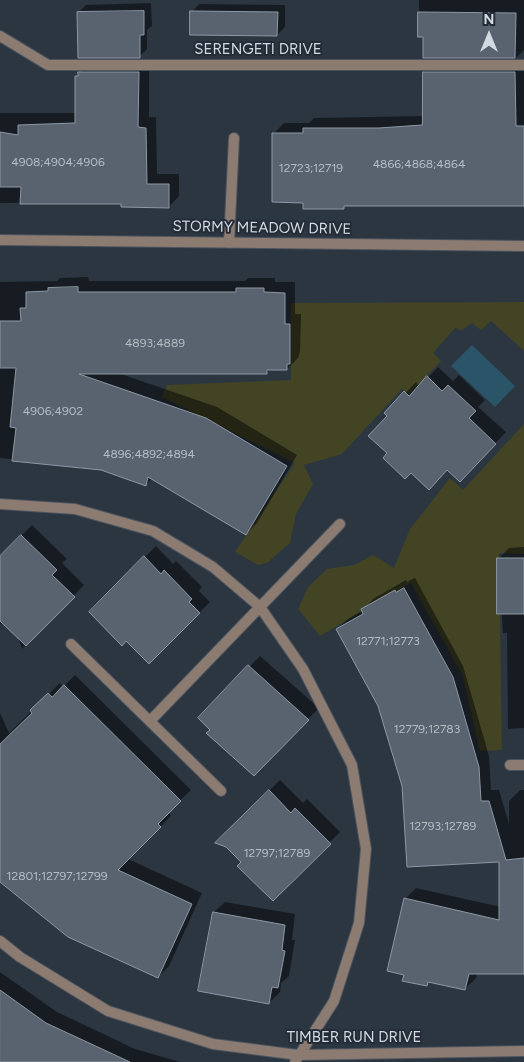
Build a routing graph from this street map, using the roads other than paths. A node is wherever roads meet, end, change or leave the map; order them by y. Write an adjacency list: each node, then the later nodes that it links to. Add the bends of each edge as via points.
1 (0, 36): 2 (street, SERENGETI DRIVE, via 48,65)
2 (524, 65)
3 (234, 138): 5 (street)
4 (0, 240): 5 (street, STORMY MEADOW DRIVE)
5 (228, 242): 6 (street, STORMY MEADOW DRIVE)
6 (524, 246)
7 (0, 504): 9 (street, via 75,509 153,531 213,567)
8 (340, 524): 9 (street)
9 (260, 607): 11 (street); 17 (street, via 303,668 352,765 366,849 359,923 334,1000)
10 (71, 644): 11 (street)
11 (150, 720): 14 (street)
12 (510, 764): 13 (street)
13 (524, 764)
14 (222, 791)
15 (0, 941): 17 (street, TIMBER RUN DRIVE, via 20,957 108,1011 212,1044)
16 (524, 1051): 17 (street, TIMBER RUN DRIVE)
17 (296, 1059): 18 (street)
18 (287, 1062)

